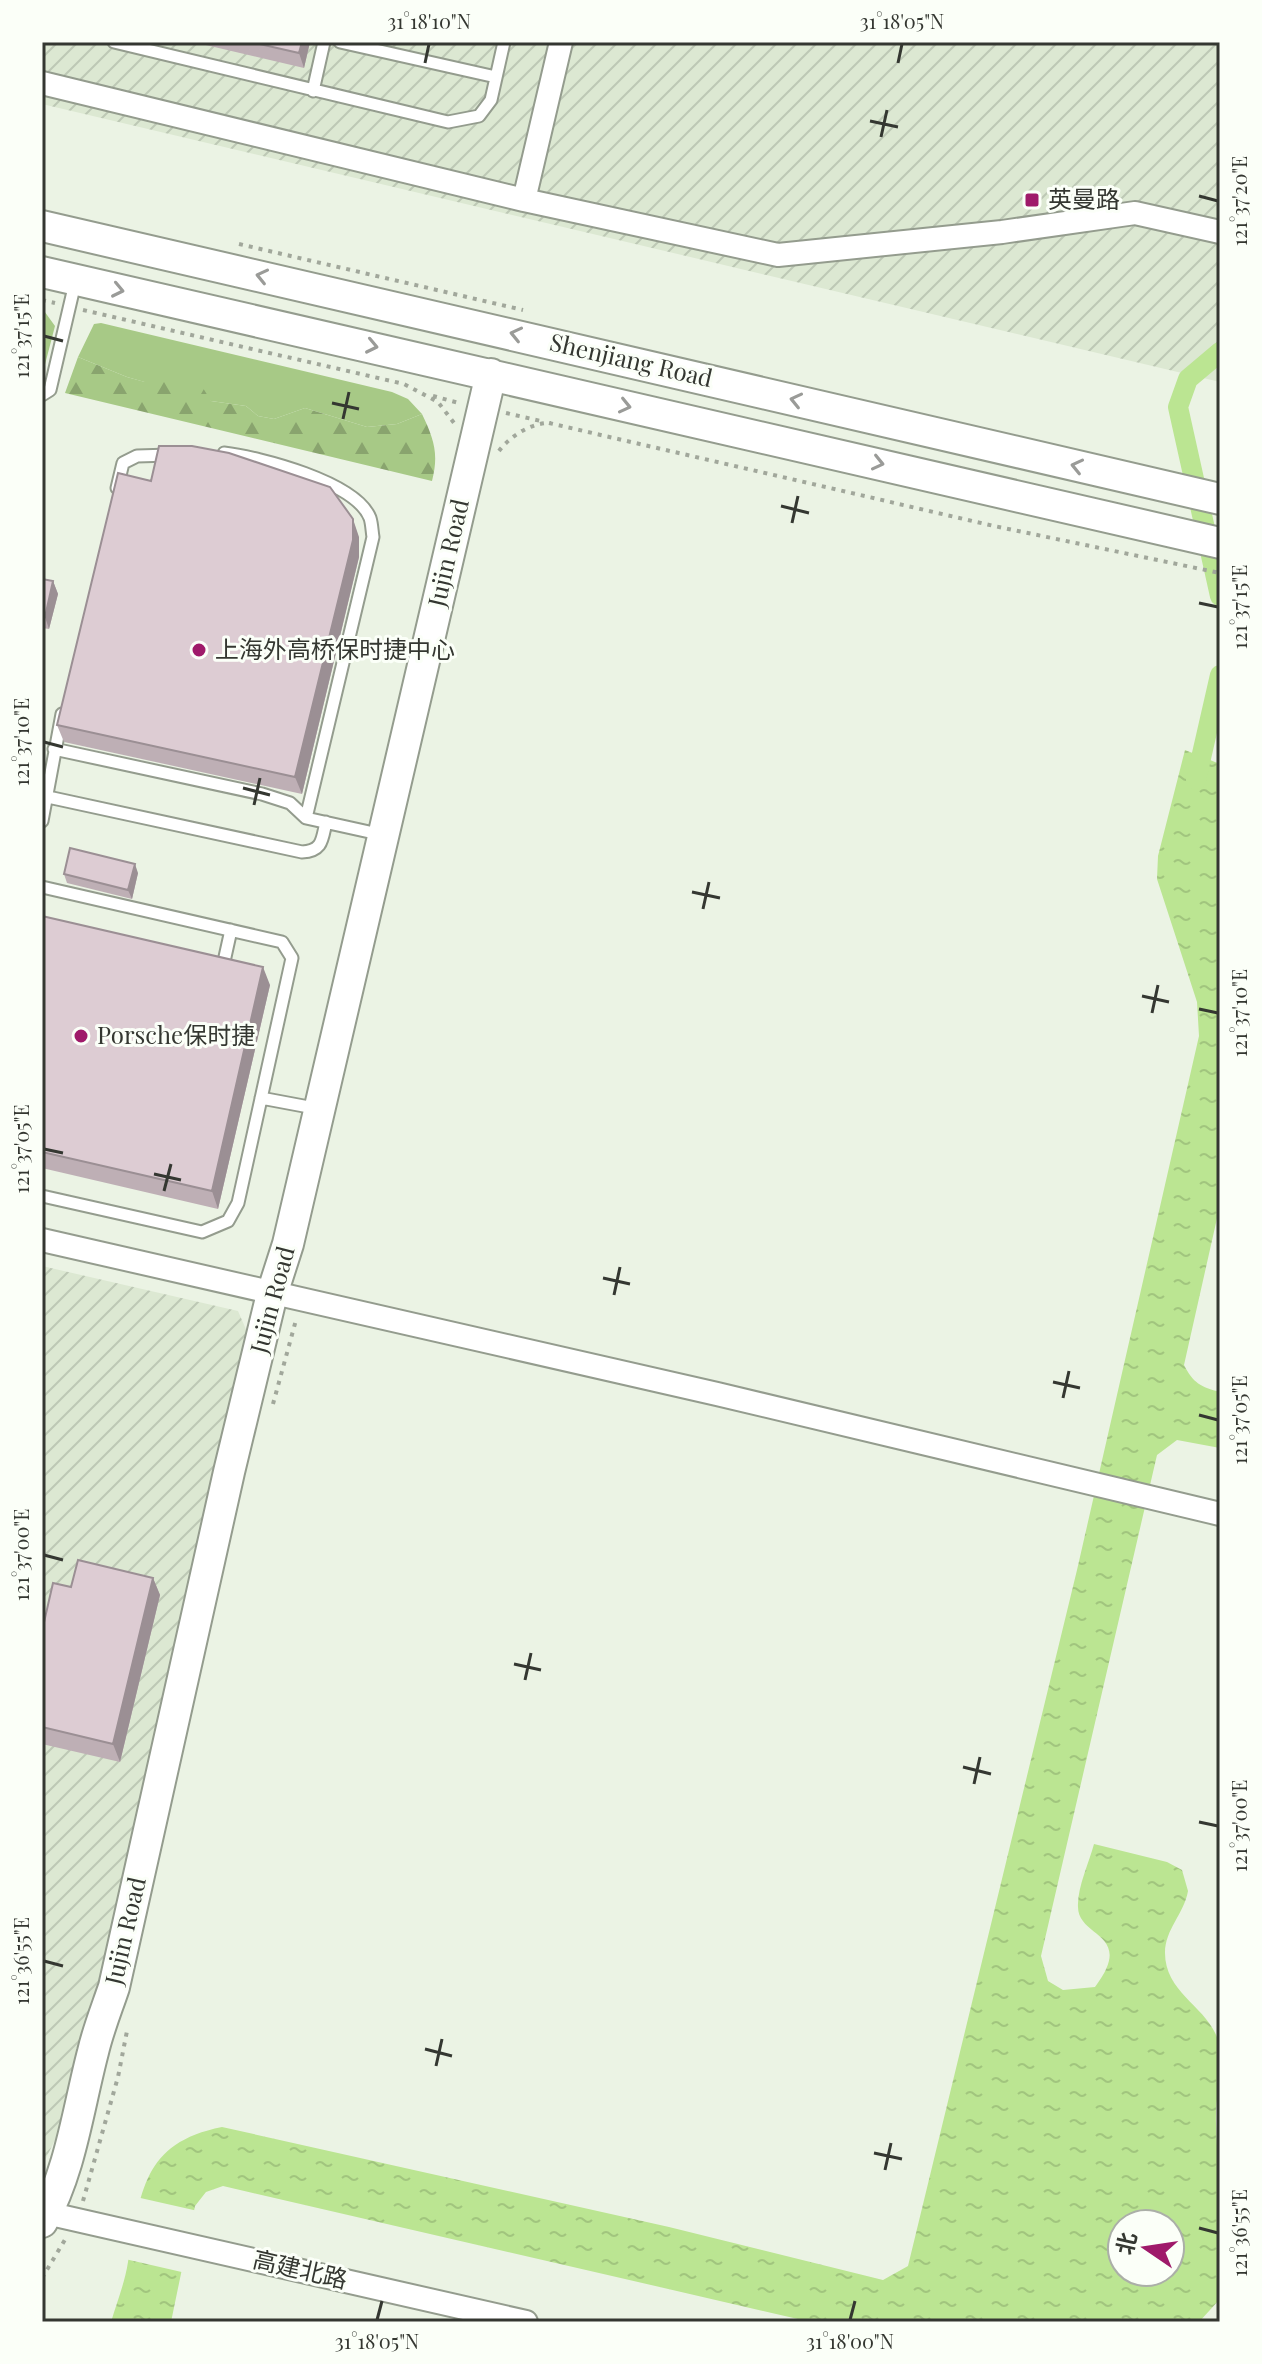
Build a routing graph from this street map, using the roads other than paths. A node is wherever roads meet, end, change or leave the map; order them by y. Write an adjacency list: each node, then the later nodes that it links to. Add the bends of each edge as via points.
1 (114, 42): 8 (lane)
2 (324, 42): 8 (lane)
3 (340, 42): 6 (lane)
4 (504, 42): 6 (lane)
5 (561, 42): 9 (street)
6 (496, 77): 8 (lane, via 491,100 479,116 461,121)
7 (42, 83): 9 (street)
8 (313, 91)
9 (524, 200): 11 (street, via 778,255 1135,213)
10 (42, 226): 18 (main road, Shenjiang Road, one-way to 10)
11 (1220, 232)
12 (42, 272): 13 (main road, Shenjiang Road)
13 (72, 293): 14 (main road, Shenjiang Road, one-way to 14); 15 (lane, via 50,390)
14 (491, 374): 20 (main road, Shenjiang Road, one-way to 20); 27 (main road, Jujin Road)
15 (42, 395)
16 (210, 454): 24 (lane, via 263,459 315,477 358,502 370,518 373,537)
17 (181, 455): 19 (lane, via 137,456 123,463)
18 (1220, 499)
19 (112, 508)
20 (1220, 543)
21 (64, 704): 22 (lane)
22 (54, 749): 23 (lane); 24 (lane, via 262,794 290,803)
23 (48, 797): 25 (lane); 26 (lane, via 302,852 321,846)
24 (306, 818): 26 (lane)
25 (42, 821)
26 (326, 822): 27 (lane)
27 (383, 835): 35 (main road, Jujin Road)
28 (42, 887): 29 (lane)
29 (231, 930): 30 (lane); 31 (lane, via 282,942 292,958)
30 (223, 966)
31 (261, 1098): 32 (lane); 33 (lane, via 238,1203 217,1228 202,1232)
32 (309, 1107)
33 (42, 1196)
34 (42, 1240): 35 (street)
35 (272, 1294): 36 (street); 37 (main road, Jujin Road, via 114,1987)
36 (1220, 1514)
37 (51, 2217): 38 (street, 高建北路)
38 (526, 2322)

